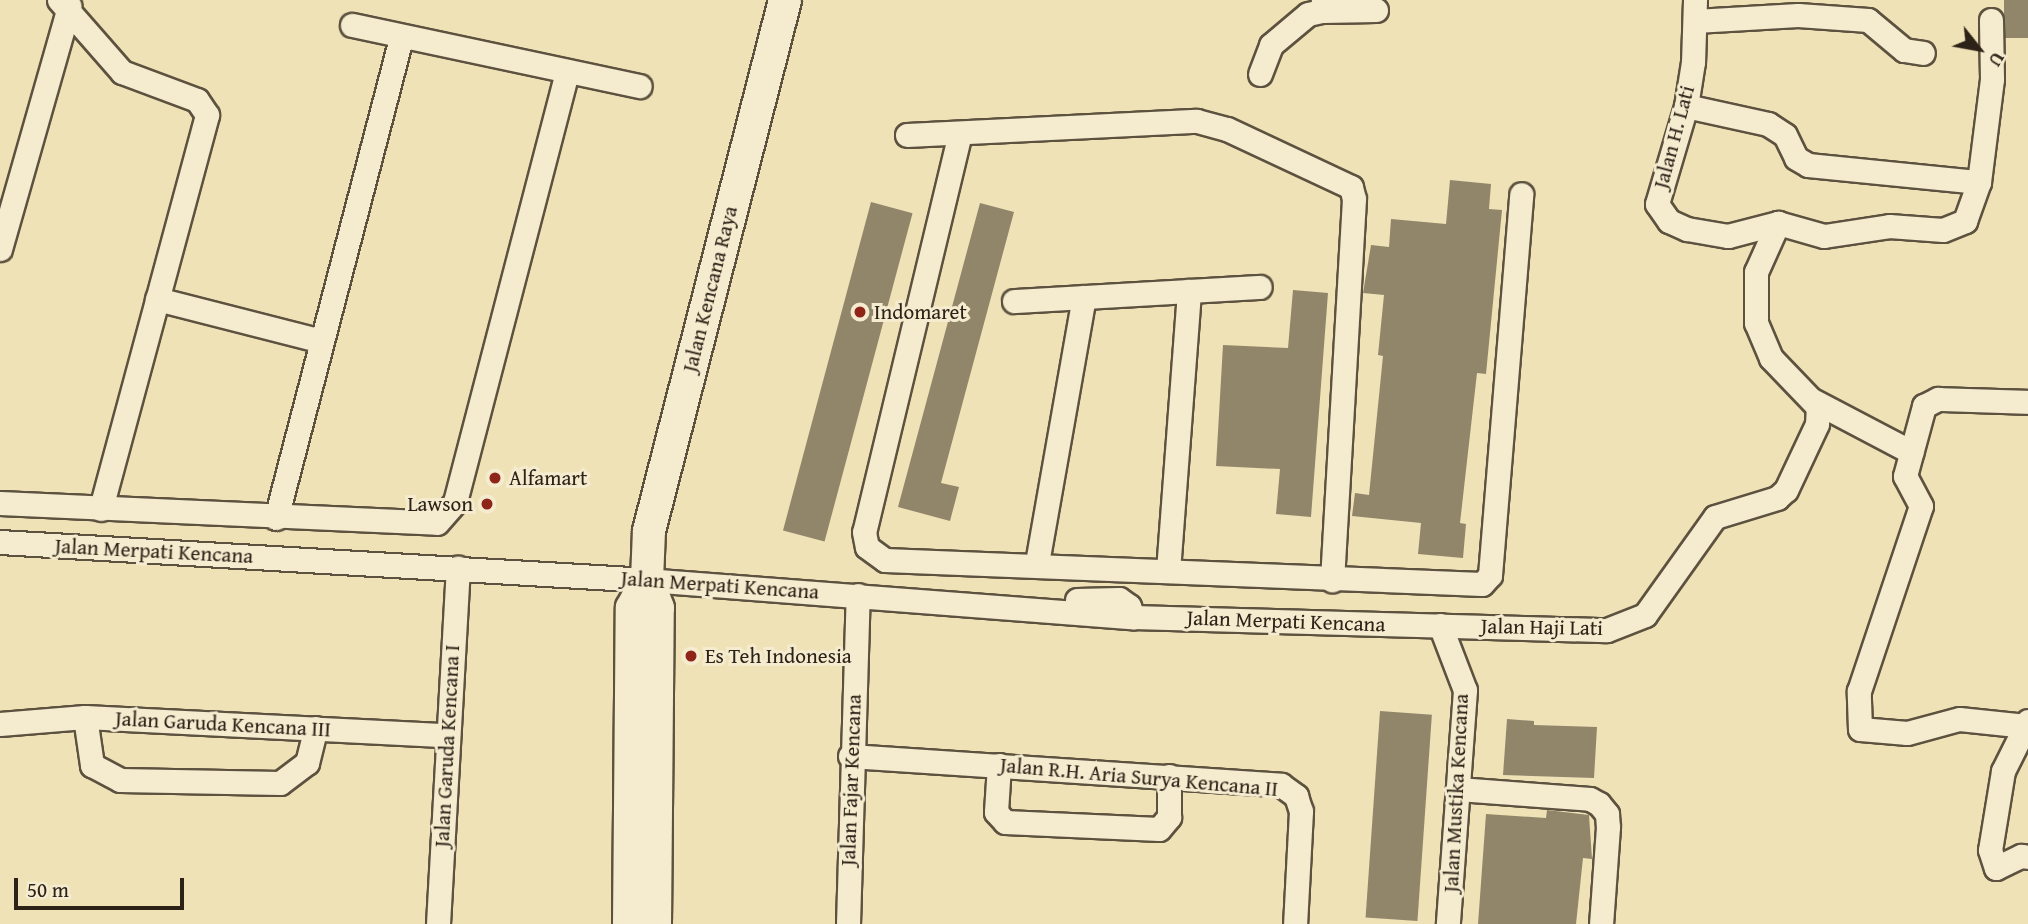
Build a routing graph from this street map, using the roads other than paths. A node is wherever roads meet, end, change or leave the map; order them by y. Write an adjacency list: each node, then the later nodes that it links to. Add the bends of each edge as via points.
1 (785, 0): 39 (street, Jalan Kencana Raya, via 652,515)
2 (64, 3): 19 (street); 23 (street, via 122,72 197,100 205,109)
3 (1323, 6): 4 (street); 11 (street, via 1271,45)
4 (1376, 10)
5 (1695, 10): 9 (street, via 1868,20 1904,50); 13 (street, Jalan H. Lati)
6 (1991, 20): 16 (street, via 1992,79)
7 (352, 25): 8 (street)
8 (402, 36): 10 (street); 25 (street)
9 (1923, 53)
10 (566, 71): 12 (street); 32 (street, via 455,502 448,514 423,526)
11 (1260, 74)
12 (640, 86)
13 (1686, 106): 16 (street, via 1768,124 1785,135 1796,158 1808,165); 18 (street, Jalan H. Lati, via 1658,193 1660,212 1687,229 1728,236)
14 (960, 133): 15 (street); 35 (street, via 864,532 867,547 885,560); 40 (street, via 1197,121 1227,128 1351,187 1354,199)
15 (907, 135)
16 (1979, 182): 18 (street, via 1969,214 1957,227 1889,226 1824,236)
17 (1521, 194): 40 (street, via 1490,575 1475,587)
18 (1778, 223): 26 (street, via 1756,272 1756,323 1771,358)
19 (0, 248)
20 (1261, 287): 21 (street)
21 (1189, 291): 22 (street); 38 (street)
22 (1084, 297): 24 (street); 35 (street)
23 (157, 299): 25 (street); 30 (street)
24 (1014, 301)
25 (322, 341): 32 (street)
26 (1814, 401): 28 (street); 45 (street, Jalan Haji Lati, via 1818,424 1786,491 1715,517 1645,615 1607,630)
27 (2028, 402): 28 (street, via 1930,401 1924,407)
28 (1911, 452): 48 (street, via 1905,476 1921,506 1883,629 1861,679 1860,729 1906,733 1959,719)
29 (0, 503): 30 (street)
30 (101, 509): 31 (street)
31 (197, 514): 32 (street); 34 (street)
32 (276, 518)
33 (0, 542): 34 (street, Jalan Merpati Kencana)
34 (196, 553): 36 (street, Jalan Merpati Kencana)
35 (1037, 563): 37 (street)
36 (458, 568): 39 (street, Jalan Merpati Kencana); 50 (street, Jalan Garuda Kencana I)
37 (1104, 569): 38 (street); 42 (street)
38 (1168, 570): 40 (street)
39 (647, 580): 41 (street, Jalan Merpati Kencana); 57 (street, Jalan Kencana Raya, via 632,608); 58 (street, Jalan Kencana Raya, via 658,608)
40 (1332, 580)
41 (858, 595): 43 (street, Jalan Merpati Kencana); 51 (street, Jalan Fajar Kencana)
42 (1103, 598): 43 (street, via 1085,597); 44 (street, via 1125,602)
43 (1066, 611): 44 (street, Jalan Merpati Kencana)
44 (1133, 617): 45 (street, Jalan Merpati Kencana)
45 (1440, 625): 54 (street, Jalan Mustika Kencana, via 1465,690)
46 (85, 717): 47 (street, Jalan Garuda Kencana III); 49 (street, Jalan Garuda Kencana III); 49 (street, via 92,765 120,780 280,783 307,763)
47 (0, 724)
48 (2027, 724): 55 (street, via 2003,771 1990,850 1996,868)
49 (316, 728): 50 (street, Jalan Garuda Kencana III)
50 (446, 735): 56 (street, Jalan Garuda Kencana I)
51 (850, 756): 52 (street, Jalan R.H. Aria Surya Kencana II); 59 (street, Jalan Fajar Kencana)
52 (999, 765): 53 (street, Jalan R.H. Aria Surya Kencana II); 53 (street, via 996,811 1005,822 1159,829 1168,822)
53 (1169, 776): 60 (street, Jalan R.H. Aria Surya Kencana II, via 1281,785 1296,796 1301,811)
54 (1458, 789): 61 (street, Jalan Mustika Kencana); 62 (street, via 1590,799 1599,804 1607,814 1608,827)
55 (2028, 857)
56 (439, 924)
57 (629, 924)
58 (655, 924)
59 (848, 924)
60 (1295, 924)
61 (1448, 924)
62 (1601, 924)

